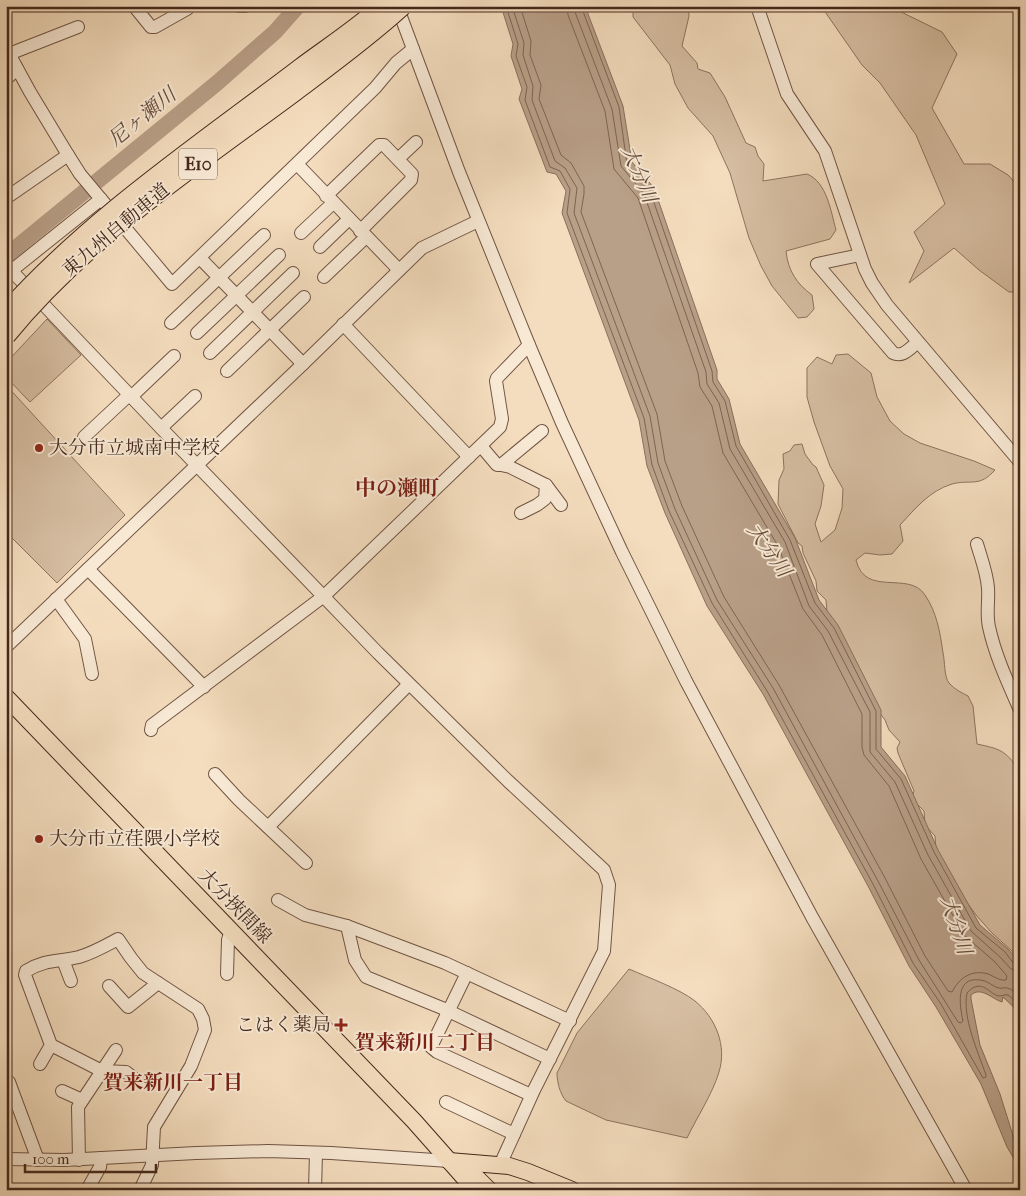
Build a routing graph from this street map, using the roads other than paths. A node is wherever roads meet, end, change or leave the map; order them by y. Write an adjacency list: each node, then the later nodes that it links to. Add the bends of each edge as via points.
1 (134, 6): 2 (street, via 151,27 187,9)
2 (186, 6)
3 (239, 6): 4 (street)
4 (245, 6)
5 (382, 6): 38 (highway, 東九州自動車道 / E10, bridge, via 161,174 48,269)
6 (397, 6): 10 (street)
7 (402, 6): 43 (highway, 東九州自動車道 / E10, bridge, via 340,58 101,239 52,284)
8 (758, 6): 28 (street, via 786,94 816,136 828,160)
9 (78, 27): 11 (street)
10 (413, 48): 17 (street); 22 (street)
11 (8, 51): 12 (street)
12 (17, 69): 13 (street); 15 (street)
13 (6, 79)
14 (416, 142): 16 (street)
15 (68, 155): 18 (street); 19 (street)
16 (398, 159): 20 (street, via 384,145 379,145); 24 (street, via 412,174 411,180)
17 (297, 164): 20 (street); 29 (street)
18 (6, 198)
19 (101, 199): 29 (street, via 172,284); 30 (street)
20 (329, 199): 21 (street); 23 (street)
21 (349, 219): 24 (street); 26 (street)
22 (478, 221): 31 (street, via 422,248); 45 (street)
23 (300, 233)
24 (363, 234): 31 (street); 33 (street)
25 (264, 235): 34 (street)
26 (320, 247)
27 (279, 254): 35 (street)
28 (860, 255): 44 (street, via 876,290); 44 (street, via 817,264 893,353 901,355)
29 (200, 258): 34 (street)
30 (8, 270): 50 (street)
31 (399, 270): 40 (street)
32 (293, 273): 37 (street)
33 (324, 277)
34 (219, 278): 35 (street); 39 (street)
35 (236, 296): 37 (street); 42 (street)
36 (304, 297): 41 (street)
37 (252, 312): 41 (street); 46 (street)
38 (6, 313)
39 (171, 323)
40 (343, 324): 48 (street); 56 (street)
41 (270, 330): 48 (street); 49 (street)
42 (197, 333)
43 (6, 335)
44 (918, 342): 57 (street)
45 (529, 345): 55 (street, via 497,378 502,424); 114 (street, via 586,476 664,638 812,917)
46 (210, 353)
47 (174, 356): 50 (street)
48 (303, 364): 59 (street)
49 (227, 371)
50 (130, 396): 52 (street); 54 (street)
51 (195, 396): 52 (street)
52 (161, 428): 59 (street)
53 (542, 431): 58 (street)
54 (84, 437)
55 (481, 446): 56 (street); 58 (street, via 497,465)
56 (469, 457): 65 (street)
57 (1020, 462)
58 (501, 464): 60 (street)
59 (196, 465): 64 (street); 65 (street)
60 (546, 485): 61 (street); 62 (street, via 546,499)
61 (561, 504)
62 (520, 513)
63 (977, 544): 72 (street, via 988,586 986,609 989,627)
64 (88, 569): 66 (street); 70 (street)
65 (324, 596): 69 (street); 70 (street)
66 (56, 599): 67 (street); 68 (street, via 84,639)
67 (6, 647)
68 (92, 674)
69 (409, 684): 75 (street); 87 (street, via 607,874 606,946)
70 (204, 687): 73 (street, via 152,725)
71 (6, 697): 79 (main road, 大分挾間線)
72 (1020, 710)
73 (150, 730)
74 (215, 774): 75 (street)
75 (268, 828): 76 (street)
76 (306, 863)
77 (278, 900): 78 (street, via 305,915)
78 (347, 926): 81 (street); 86 (street, via 355,960 366,978)
79 (232, 930): 82 (street, via 228,940); 106 (main road, 大分挾間線)
80 (63, 960): 83 (street); 84 (street, via 87,954 118,939 138,967); 88 (street, via 40,963 25,973)
81 (467, 973): 86 (street); 87 (street)
82 (227, 974)
83 (71, 982)
84 (158, 984): 85 (street, via 128,1007); 101 (street, via 198,1009 205,1030 191,1066 157,1121 153,1133)
85 (109, 986)
86 (448, 1012): 90 (street); 96 (street, via 431,1047)
87 (570, 1021): 90 (street)
88 (51, 1045): 91 (street); 92 (street)
89 (116, 1050): 92 (street)
90 (550, 1058): 96 (street)
91 (40, 1064)
92 (102, 1070): 94 (street, via 126,1072); 97 (street)
93 (6, 1083): 104 (street, via 9,1082)
94 (140, 1083)
95 (62, 1091): 97 (street)
96 (531, 1095): 99 (street)
97 (82, 1100): 105 (street, via 77,1110)
98 (446, 1102): 99 (street)
99 (514, 1134): 107 (street)
100 (316, 1153): 101 (street, via 240,1151); 106 (street); 110 (street)
101 (153, 1155): 102 (street); 109 (street)
102 (101, 1158): 105 (street); 108 (street, via 100,1167)
103 (6, 1159): 104 (street)
104 (38, 1160): 105 (street)
105 (79, 1160)
106 (455, 1162): 107 (main road); 111 (main road); 112 (main road)
107 (500, 1165): 113 (main road, via 528,1172)
108 (87, 1190)
109 (140, 1190)
110 (315, 1190)
111 (475, 1190)
112 (489, 1190)
113 (572, 1190)
114 (966, 1190)

